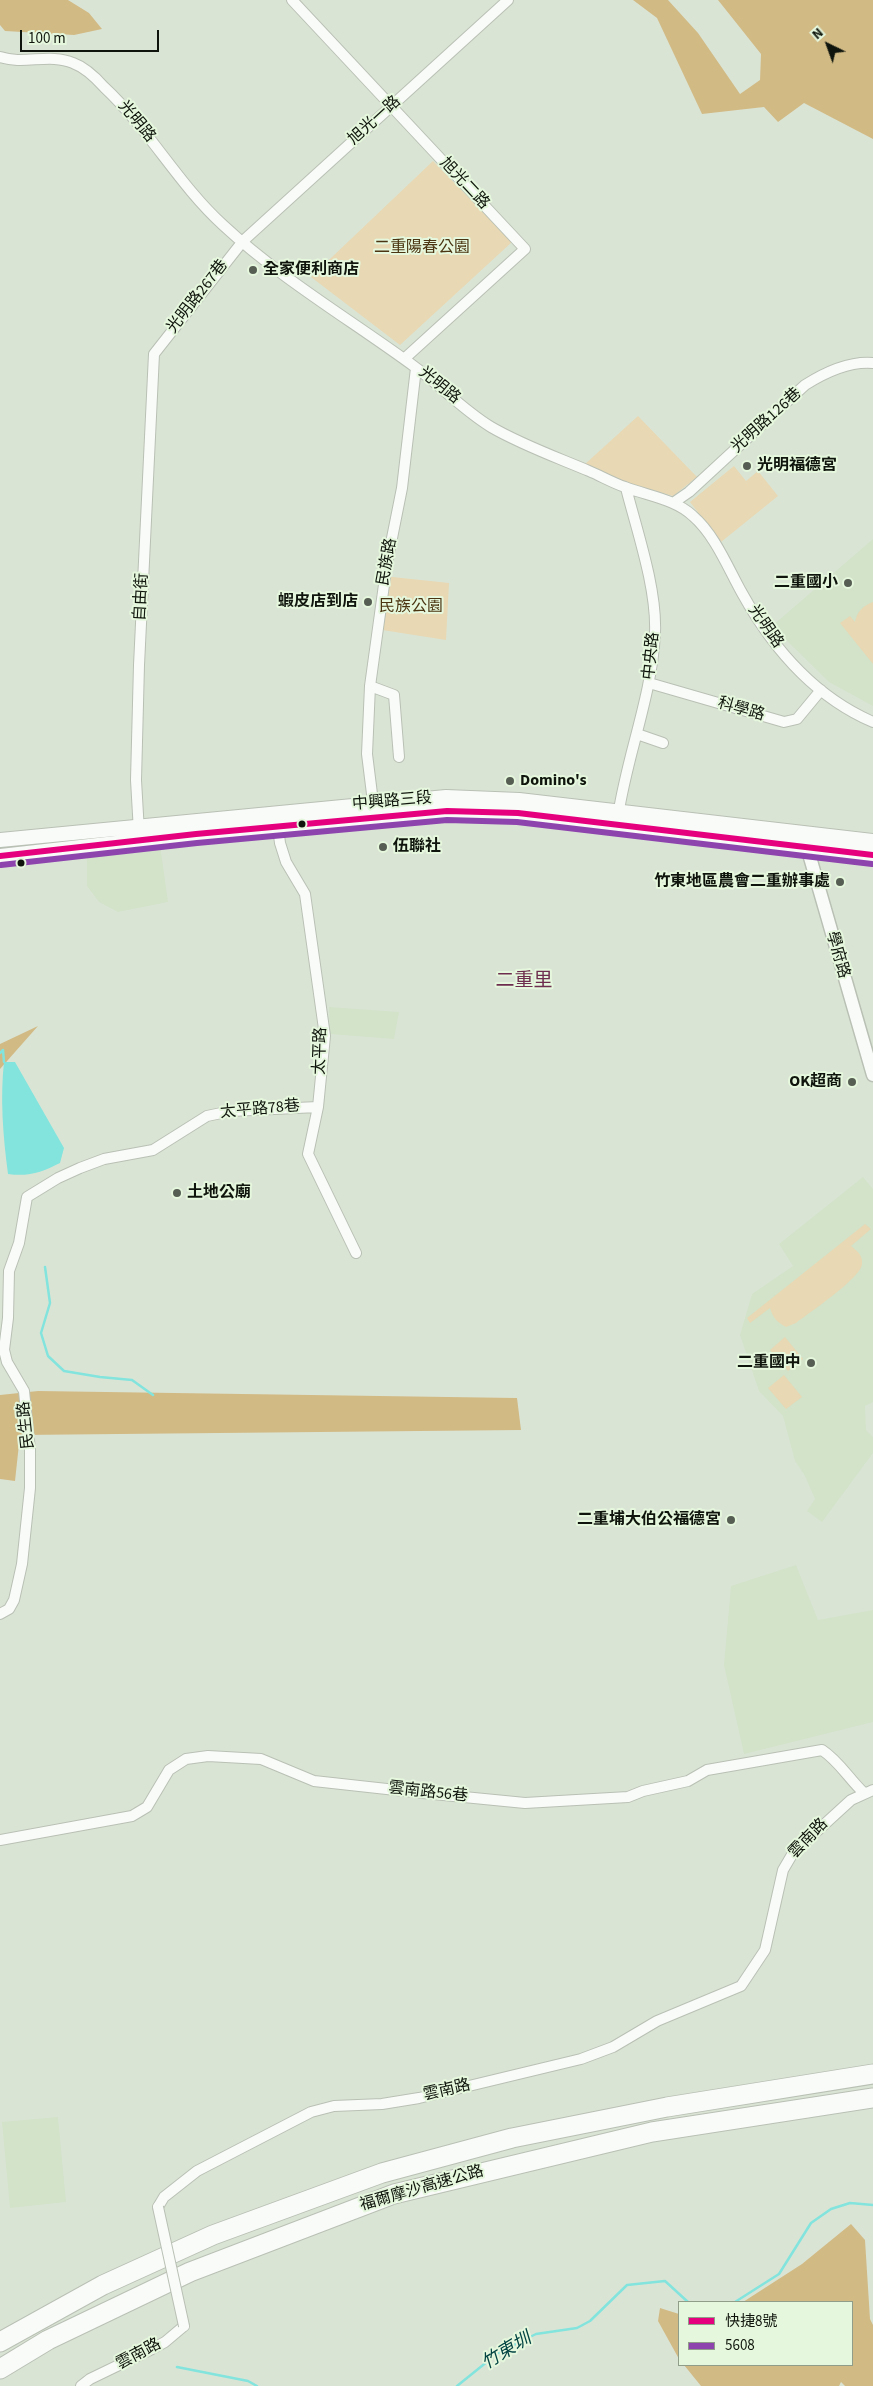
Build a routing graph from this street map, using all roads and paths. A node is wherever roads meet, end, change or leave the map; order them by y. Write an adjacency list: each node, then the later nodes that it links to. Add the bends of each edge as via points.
1 (292, 0): 4 (street, 旭光二路)
2 (508, 0): 4 (street, 旭光一路)
3 (0, 57): 5 (street, 光明路, via 74,63 94,77 118,99 205,206)
4 (391, 106): 5 (street, 旭光一路); 7 (street, 旭光二路, via 525,249)
5 (242, 241): 6 (street, 光明路267巷); 7 (street, 光明路, via 305,291)
6 (154, 354): 22 (street, 自由街, via 139,665 136,780)
7 (404, 360): 9 (street, 光明路)
8 (873, 363): 11 (street, 光明路126巷, via 843,368 812,380)
9 (416, 368): 10 (street, 光明路, via 492,427 518,442); 13 (street, 民族路, via 402,488 386,562)
10 (626, 488): 11 (street, 光明路); 12 (street, 中央路, via 654,600 655,633)
11 (673, 503): 14 (street, 光明路, via 693,516 711,539 774,644)
12 (649, 683): 14 (street, 科學路, via 784,722 797,719); 16 (street, 中央路)
13 (370, 686): 18 (street, via 394,695); 19 (street, 民族路, via 367,754)
14 (821, 690): 15 (street, 光明路, via 853,713)
15 (873, 722)
16 (637, 734): 17 (street); 20 (street, 中央路)
17 (663, 743)
18 (399, 757)
19 (374, 810): 20 (main road, 中興路三段, via 446,797 519,800); 21 (main road, 中興路三段)
20 (618, 818): 24 (main road, 中興路三段)
21 (277, 821): 22 (main road, 中興路三段); 28 (street, 太平路, via 286,862 305,894 308,909 325,1036)
22 (139, 834): 23 (main road, 中興路三段); 26 (main road, 中興路三段)
23 (0, 840)
24 (807, 840): 25 (main road, 中興路三段); 27 (street, 學府路)
25 (872, 848)
26 (0, 856)
27 (873, 1075)
28 (318, 1107): 29 (street, 太平路78巷, via 231,1111 207,1116 153,1150 104,1159 58,1178); 30 (street, 太平路, via 308,1154)
29 (27, 1197): 31 (street, 民生路, via 19,1243 9,1271 4,1350 6,1362 24,1391 30,1488 22,1564 14,1600 9,1609)
30 (356, 1253)
31 (0, 1614)
32 (869, 1791): 33 (street, 雲南路56巷, via 845,1773 835,1758 822,1750 707,1770 688,1781 628,1797 525,1803 314,1781 261,1759 208,1756 186,1759 169,1770 148,1807 132,1816); 38 (street, 雲南路, bridge, via 851,1800 793,1853 783,1870 765,1950 741,1986 657,2021 613,2046 581,2059 419,2098 382,2104 334,2106 311,2112 197,2171 164,2196 158,2207 184,2326 165,2342)
33 (0, 1840)
34 (873, 2074): 36 (highway, 福爾摩沙高速公路, via 667,2107 512,2138 382,2173 212,2234 102,2285)
35 (873, 2098): 37 (highway, 福爾摩沙高速公路, via 652,2132 394,2194 190,2272 48,2340)
36 (0, 2342)
37 (0, 2370)
38 (81, 2386)

